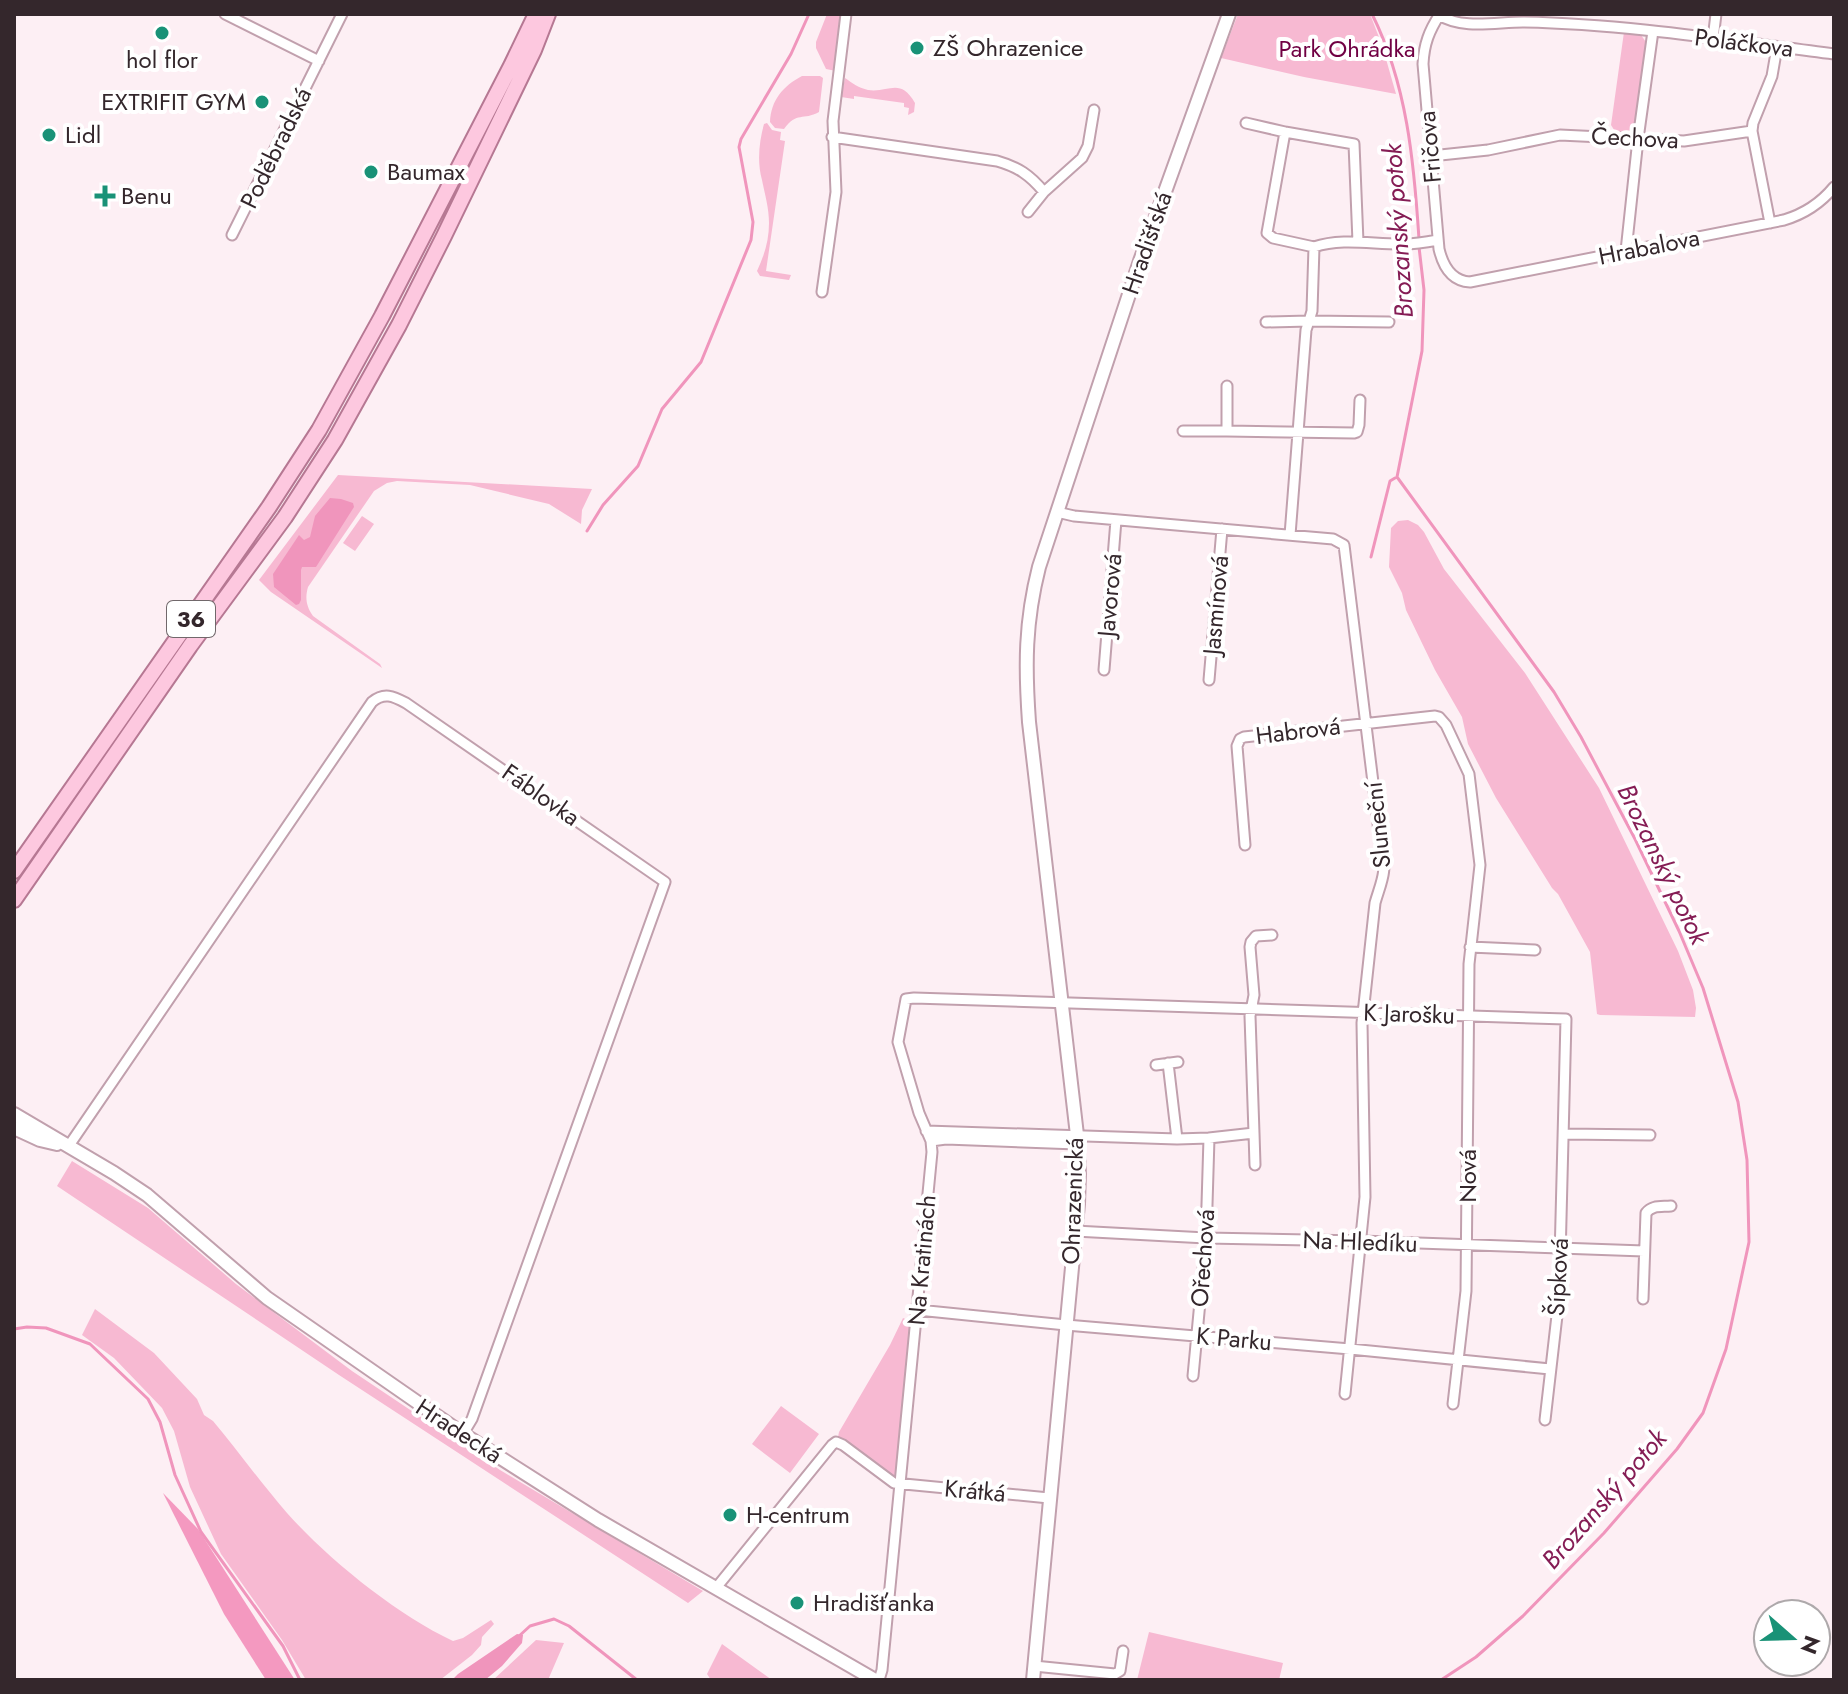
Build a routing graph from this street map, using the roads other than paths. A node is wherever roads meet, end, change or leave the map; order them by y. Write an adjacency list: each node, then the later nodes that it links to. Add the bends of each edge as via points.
1 (225, 14): 13 (street, Poděbradská)
2 (342, 14): 13 (street, Poděbradská)
3 (534, 14): 48 (main road, 36, via 319,430)
4 (548, 14): 49 (main road, 36, via 444,236 335,440)
5 (846, 14): 18 (street)
6 (1229, 14): 40 (street, Hradišťská)
7 (1439, 14): 9 (street, Poláčkova, via 1457,23); 20 (street, Fričova, via 1423,64)
8 (1716, 14): 10 (street)
9 (1653, 31): 10 (street, Poláčkova); 19 (street)
10 (1713, 39): 11 (street, Poláčkova)
11 (1777, 47): 12 (street, Poláčkova); 16 (street)
12 (1834, 54)
13 (319, 61): 25 (street, Poděbradská)
14 (1094, 110): 22 (street, via 1086,152)
15 (1246, 123): 17 (street)
16 (1752, 131): 19 (street, Čechova, via 1684,141); 24 (street)
17 (1285, 132): 27 (street, via 1354,144); 28 (street, via 1267,233)
18 (832, 137): 22 (street, via 997,161 1027,173); 31 (street, via 836,192)
19 (1638, 139): 20 (street, Čechova, via 1560,135); 29 (street)
20 (1431, 156): 26 (street, Fričova)
21 (1834, 187): 24 (street, Hrabalova, via 1801,215)
22 (1044, 192): 23 (street)
23 (1028, 212)
24 (1770, 223): 29 (street, Hrabalova)
25 (232, 235)
26 (1438, 240): 27 (street); 30 (street, Fričova, via 1443,263)
27 (1358, 242): 28 (street)
28 (1314, 247): 32 (street)
29 (1626, 251): 30 (street, Hrabalova, via 1470,282)
30 (1455, 278)
31 (822, 292)
32 (1309, 321): 33 (street); 34 (street); 39 (street)
33 (1266, 322)
34 (1389, 322)
35 (1227, 386): 38 (street)
36 (1360, 400): 39 (street, via 1357,432)
37 (1183, 431): 38 (street)
38 (1227, 431): 39 (street)
39 (1297, 432): 43 (street)
40 (1057, 512): 41 (street, Sluneční); 53 (street, Ohrazenická, via 1029,612 1026,665)
41 (1116, 520): 42 (street, Sluneční); 44 (street, Javorová)
42 (1222, 529): 43 (street, Sluneční); 45 (street, Jasmínová)
43 (1290, 535): 46 (street, Sluneční, via 1344,545)
44 (1104, 670)
45 (1209, 680)
46 (1367, 722): 47 (street, Habrová, via 1240,739); 51 (street, Nová, via 1439,717 1467,767 1480,865); 55 (street, Sluneční, via 1385,864 1375,903)
47 (1245, 845)
48 (14, 871)
49 (14, 900)
50 (1272, 935): 54 (street, via 1256,936 1251,942)
51 (1470, 947): 52 (street); 56 (street, Nová)
52 (1535, 950)
53 (1062, 1003): 54 (street, K Jarošku); 64 (street, Na Kratinách, via 906,999 898,1042); 67 (street, Ohrazenická)
54 (1251, 1009): 55 (street, K Jarošku); 61 (street)
55 (1363, 1012): 56 (street, K Jarošku); 73 (street, Sluneční)
56 (1469, 1016): 57 (street, K Jarošku); 74 (street, Nová)
57 (1566, 1019): 62 (street, Šípková)
58 (1156, 1065): 66 (street, via 1173,1063)
59 (14, 1114): 68 (street, Hradecká)
60 (14, 1128): 68 (street, Hradecká)
61 (1254, 1133): 65 (street); 69 (street)
62 (1564, 1134): 63 (street); 75 (street, Šípková)
63 (1650, 1135)
64 (928, 1136): 67 (street); 78 (street, Na Kratinách, via 932,1152)
65 (1209, 1138): 66 (street); 72 (street, Ořechová)
66 (1177, 1139): 67 (street)
67 (1077, 1140): 71 (street, Ohrazenická)
68 (68, 1147): 88 (street, Hradecká, via 147,1195 267,1298); 88 (street, Fáblovka, via 378,698 387,695 406,703 665,882)
69 (1255, 1165)
70 (1671, 1206): 76 (street, via 1646,1213)
71 (1075, 1231): 72 (street, Na Hledíku); 79 (street, Ohrazenická)
72 (1206, 1238): 73 (street, Na Hledíku); 80 (street, Ořechová)
73 (1361, 1241): 74 (street, Na Hledíku); 81 (street, Sluneční)
74 (1468, 1246): 75 (street, Na Hledíku); 82 (street, Nová)
75 (1560, 1249): 76 (street, Na Hledíku); 83 (street, Šípková)
76 (1644, 1251): 77 (street)
77 (1643, 1299)
78 (918, 1310): 79 (street, K Parku); 89 (street, Na Kratinách)
79 (1066, 1325): 80 (street, K Parku); 90 (street, Ohrazenická)
80 (1198, 1336): 81 (street, K Parku); 84 (street, Ořechová)
81 (1350, 1349): 82 (street, K Parku); 85 (street, Sluneční)
82 (1457, 1360): 83 (street, K Parku); 86 (street, Nová)
83 (1550, 1369): 87 (street, Šípková)
84 (1193, 1376)
85 (1345, 1394)
86 (1453, 1404)
87 (1545, 1420)
88 (463, 1434): 91 (street, Hradecká)
89 (901, 1485): 90 (street, Krátká); 91 (street, via 834,1443); 94 (street, Na Kratinách)
90 (1049, 1498): 93 (street, Ohrazenická)
91 (716, 1588): 94 (street, Hradecká)
92 (1123, 1651): 93 (street, via 1117,1674)
93 (1034, 1666): 95 (street, Ohrazenická)
94 (877, 1680)
95 (1033, 1680)

